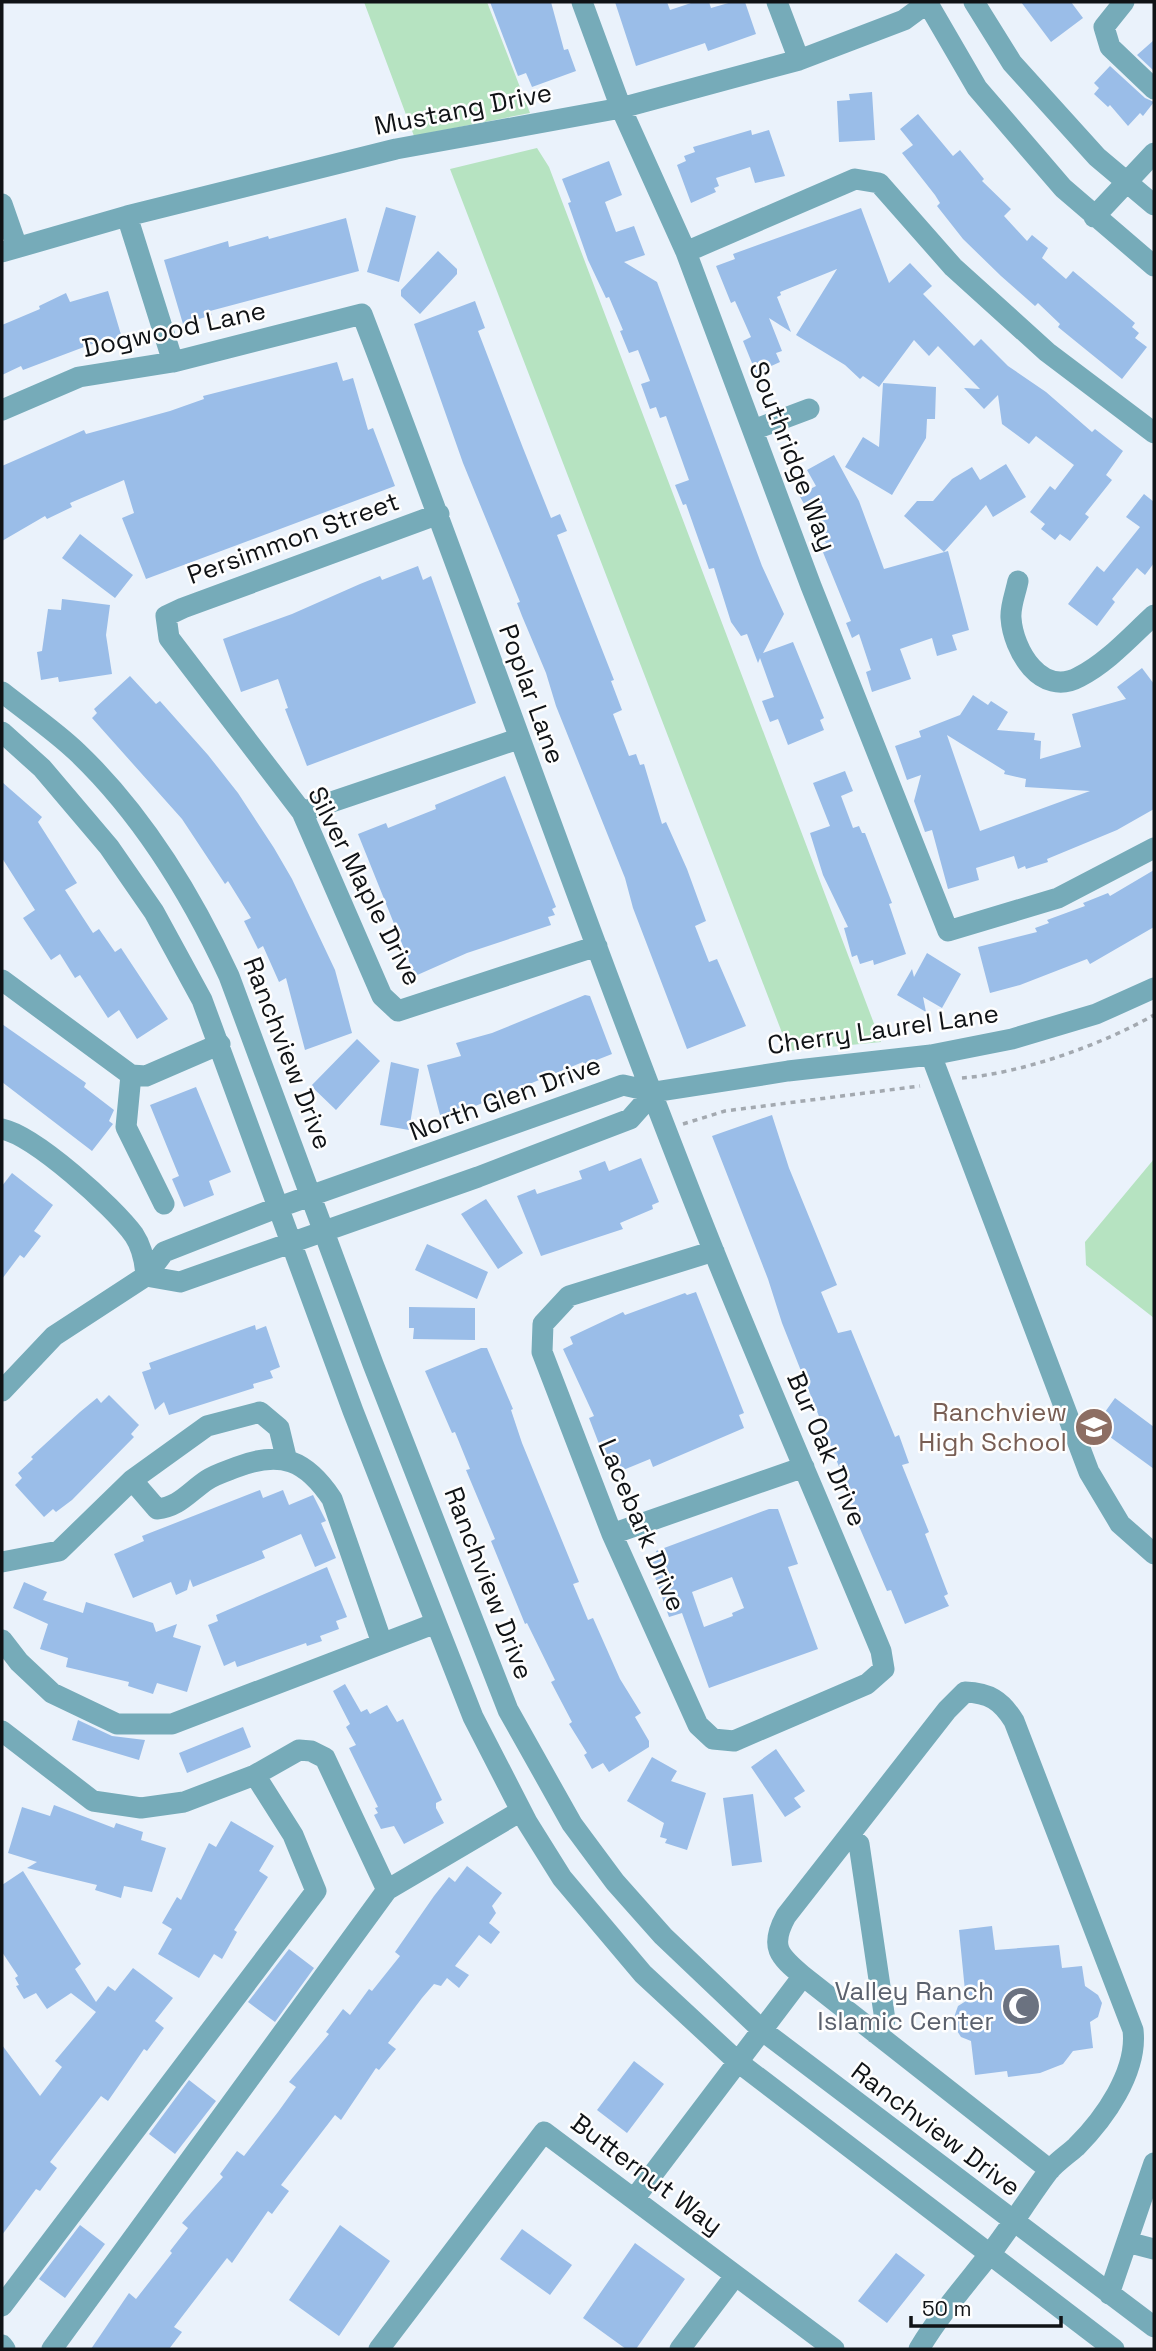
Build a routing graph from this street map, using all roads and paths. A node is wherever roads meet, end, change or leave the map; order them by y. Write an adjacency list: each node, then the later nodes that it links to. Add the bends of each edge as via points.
1 (582, 2): 8 (street, Southridge Way)
2 (777, 2): 6 (street)
3 (927, 2): 6 (street, Mustang Drive, via 904,19); 14 (street, via 977,88)
4 (974, 2): 10 (street, via 1012,63 1097,157)
5 (1124, 2): 7 (street, via 1104,27 1110,47)
6 (799, 60): 8 (street, Mustang Drive)
7 (1154, 89)
8 (621, 108): 13 (street, Mustang Drive, via 396,149); 16 (street, Southridge Way)
9 (1154, 153): 10 (street)
10 (1126, 182): 12 (street); 14 (street)
11 (2, 204): 15 (street)
12 (1154, 205)
13 (127, 216): 15 (street, Mustang Drive); 19 (street)
14 (1094, 217): 17 (street)
15 (9, 249)
16 (687, 252): 22 (street, Southridge Way); 23 (street, via 855,179 879,183 971,284 1047,352)
17 (1154, 266)
18 (362, 314): 19 (street, Dogwood Lane); 24 (street, Poplar Lane)
19 (173, 362): 21 (street, Dogwood Lane, via 79,377)
20 (809, 409): 22 (street)
21 (2, 410)
22 (753, 430): 34 (street, Southridge Way, via 948,931 1058,898)
23 (1154, 433)
24 (439, 514): 27 (street, Persimmon Street); 30 (street, Poplar Lane)
25 (1018, 581): 26 (street, via 1010,614 1014,642 1035,673 1055,682 1077,679)
26 (1154, 615)
27 (166, 616): 33 (street, Silver Maple Drive, via 169,638)
28 (2, 692): 31 (street, Ranchview Drive, via 76,751)
29 (2, 732): 32 (street)
30 (518, 739): 33 (street); 35 (street, Poplar Lane)
31 (110, 788): 32 (street); 46 (street, Ranchview Drive, via 153,841 201,917 229,976)
32 (82, 812): 39 (street, via 154,912 202,1000)
33 (302, 812): 35 (street, Silver Maple Drive, via 383,996 398,1011)
34 (1154, 848)
35 (597, 946): 43 (street, Poplar Lane)
36 (2, 980): 41 (street)
37 (1154, 988): 40 (street, Cherry Laurel Lane, via 1096,1014)
38 (1154, 1015): 42 (path, via 1092,1044 1032,1063)
39 (220, 1044): 41 (street, via 146,1076); 48 (street)
40 (931, 1055): 42 (street); 43 (street, Cherry Laurel Lane)
41 (131, 1075): 47 (street, via 126,1127)
42 (941, 1082): 45 (path, via 725,1111); 58 (street, via 1089,1472 1120,1524)
43 (654, 1092): 45 (street, Poplar Lane); 46 (street, North Glen Drive, via 623,1085); 49 (street, via 630,1119)
44 (2, 1129): 52 (street, via 15,1132 75,1176 134,1235 145,1260)
45 (668, 1129): 51 (street, Bur Oak Drive)
46 (313, 1195): 48 (street, North Glen Drive); 49 (street, Ranchview Drive)
47 (164, 1204)
48 (279, 1207): 50 (street); 52 (street, North Glen Drive, via 164,1252)
49 (325, 1231): 50 (street); 70 (street, Ranchview Drive, via 514,1721 572,1824 615,1882 663,1936)
50 (291, 1241): 52 (street, via 180,1282); 60 (street)
51 (714, 1251): 55 (street, Bur Oak Drive); 57 (street, Lacebark Drive, via 569,1296 543,1324 542,1352)
52 (146, 1276): 53 (street, North Glen Drive, via 54,1336)
53 (2, 1391)
54 (286, 1457): 56 (street, via 255,1460 209,1478 173,1507 158,1509); 56 (street, via 279,1427 260,1412 207,1426); 62 (street, via 320,1481 332,1499)
55 (804, 1467): 57 (street); 64 (street, Bur Oak Drive, via 881,1651 884,1669 867,1684 734,1741)
56 (132, 1480): 59 (street, via 59,1551)
57 (612, 1534): 64 (street, Lacebark Drive, via 698,1725)
58 (1154, 1554)
59 (2, 1562)
60 (436, 1623): 62 (street); 66 (street, via 473,1717)
61 (2, 1640): 62 (street, via 52,1693 117,1724 172,1724)
62 (382, 1643)
63 (2, 1731): 65 (street, via 93,1801 141,1808 184,1802)
64 (713, 1740)
65 (255, 1775): 68 (street, via 299,1750 325,1758); 82 (street, via 293,1835 316,1891)
66 (521, 1811): 68 (street); 72 (street, via 562,1878 603,1930 691,2021)
67 (849, 1837): 69 (street, via 777,1933 782,1958); 71 (street, via 859,1844 885,2020); 74 (street, via 965,1692 983,1693 1003,1703 1014,1721 1135,2042 1114,2099 1078,2145)
68 (387, 1890): 86 (street)
69 (803, 1976): 70 (street); 71 (street)
70 (763, 2031): 72 (street); 76 (street, Ranchview Drive)
71 (875, 2033): 74 (street)
72 (738, 2062): 75 (street); 79 (street)
73 (1154, 2163): 77 (street)
74 (1050, 2170): 76 (street)
75 (634, 2199): 80 (street, Butternut Way); 87 (street, Butternut Way, via 544,2132)
76 (1013, 2223): 79 (street); 81 (street, Ranchview Drive)
77 (1127, 2242): 78 (street); 81 (street)
78 (1154, 2249)
79 (990, 2254): 90 (street); 91 (street)
80 (735, 2276): 88 (street); 89 (street, Butternut Way)
81 (1109, 2294): 83 (street, Ranchview Drive)
82 (2, 2306)
83 (1154, 2327)
84 (2, 2345): 85 (street)
85 (5, 2349)
86 (52, 2349)
87 (379, 2349)
88 (680, 2349)
89 (834, 2349)
90 (919, 2349)
91 (1114, 2349)

